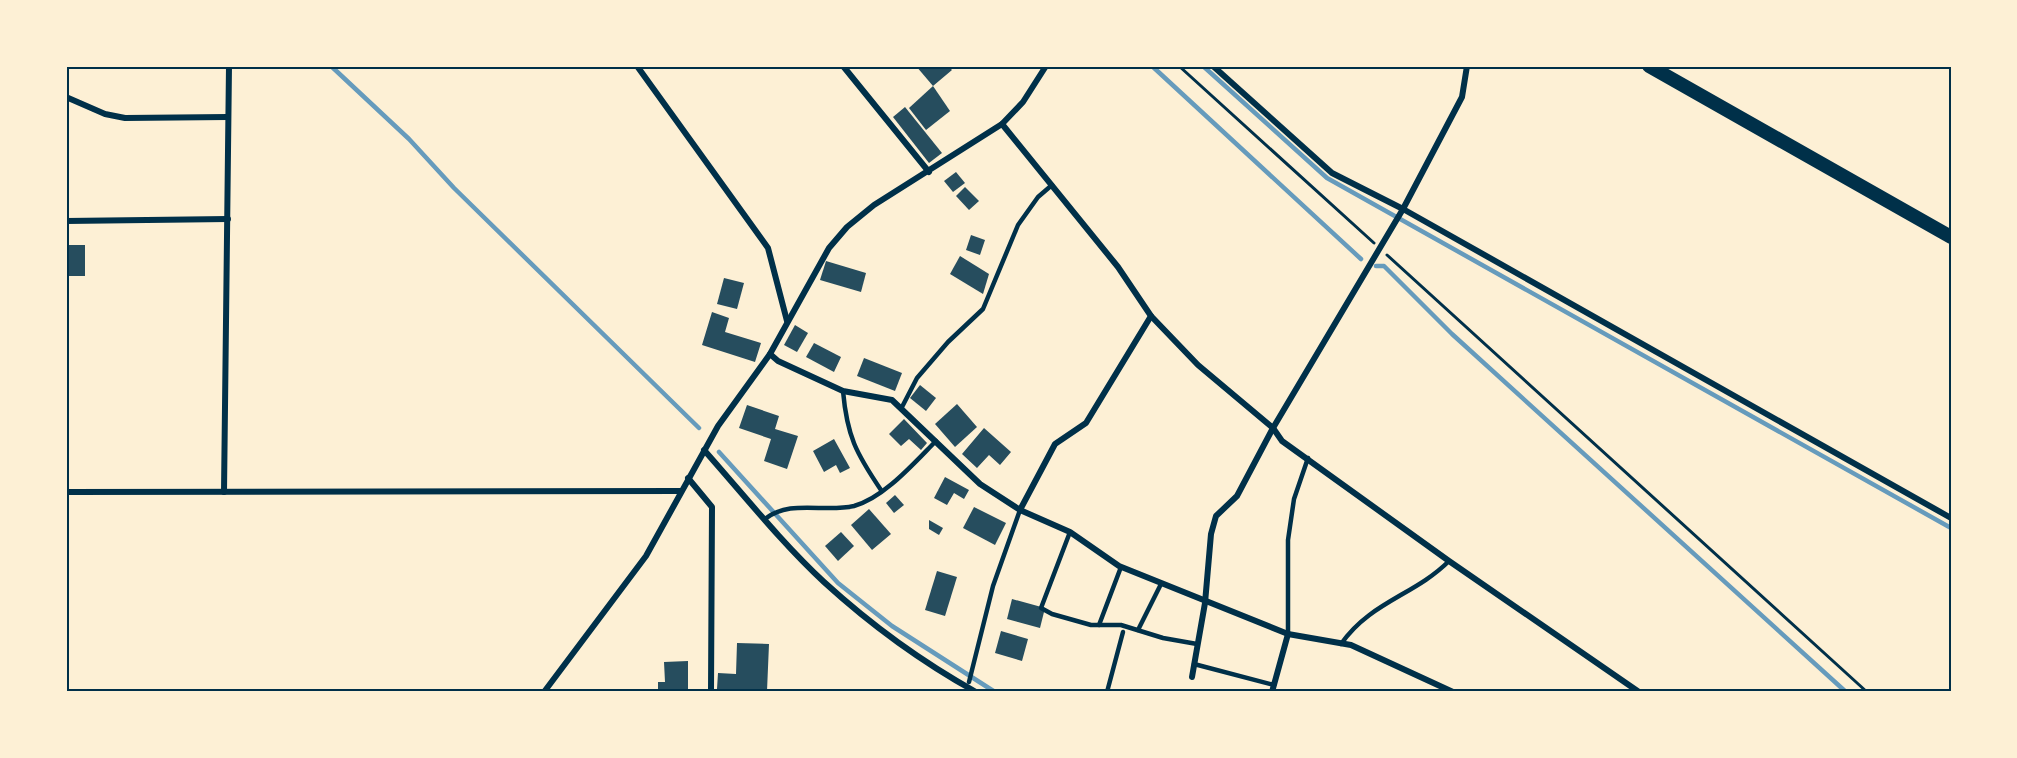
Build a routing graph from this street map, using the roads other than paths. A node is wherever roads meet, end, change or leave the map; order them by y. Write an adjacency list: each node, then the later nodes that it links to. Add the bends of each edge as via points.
1 (229, 66): 9 (street)
2 (637, 66): 18 (street, via 768,248)
3 (843, 66): 11 (street)
4 (1046, 66): 10 (street, via 1023,102)
5 (1213, 66): 13 (street, via 1332,173)
6 (1467, 66): 13 (street, via 1462,97)
7 (1649, 66): 16 (highway)
8 (66, 97): 9 (street, via 125,118)
9 (228, 117): 14 (street)
10 (1002, 124): 11 (street); 12 (street)
11 (929, 172): 18 (street, via 874,205 847,227 829,248)
12 (1052, 185): 17 (street, via 1118,267); 21 (lane, via 1018,225 983,309 917,378)
13 (1403, 209): 22 (street); 32 (street)
14 (228, 219): 15 (street); 30 (street)
15 (66, 221)
16 (1951, 237)
17 (1151, 316): 22 (street, via 1198,365); 31 (street, via 1086,423 1055,444)
18 (787, 321): 19 (street)
19 (770, 354): 20 (street); 24 (street)
20 (843, 391): 21 (street, via 892,400); 27 (lane, via 847,429 864,466)
21 (902, 407): 23 (street)
22 (1273, 428): 25 (street, via 1282,441); 38 (street, via 1237,496 1216,516)
23 (936, 441): 27 (lane); 31 (street, via 980,484)
24 (704, 450): 26 (street); 33 (street)
25 (1308, 458): 35 (street); 42 (lane, via 1294,499 1288,540)
26 (688, 478): 28 (street); 50 (street, via 712,507)
27 (881, 490): 33 (lane, via 854,506 777,509)
28 (680, 491): 30 (street); 49 (street, via 646,556)
29 (66, 492): 30 (street)
30 (224, 492)
31 (1020, 510): 34 (street); 47 (lane, via 993,586)
32 (1951, 518)
33 (765, 519): 47 (street, via 851,606)
34 (1070, 532): 36 (street); 39 (lane, via 1041,608)
35 (1449, 561): 44 (lane, via 1438,572 1376,608 1353,626); 54 (street)
36 (1121, 567): 37 (street); 39 (lane)
37 (1161, 584): 38 (street); 40 (lane)
38 (1205, 603): 42 (street); 43 (street)
39 (1099, 625): 40 (lane)
40 (1138, 630): 43 (lane)
41 (1123, 632): 52 (lane)
42 (1288, 634): 44 (street); 48 (street)
43 (1197, 644): 45 (street)
44 (1341, 644): 53 (street, via 1351,645)
45 (1194, 664): 46 (street); 48 (lane)
46 (1192, 677)
47 (968, 687): 51 (street)
48 (1273, 689)
49 (544, 692)
50 (711, 692)
51 (976, 692)
52 (1107, 692)
53 (1453, 692)
54 (1640, 692)

